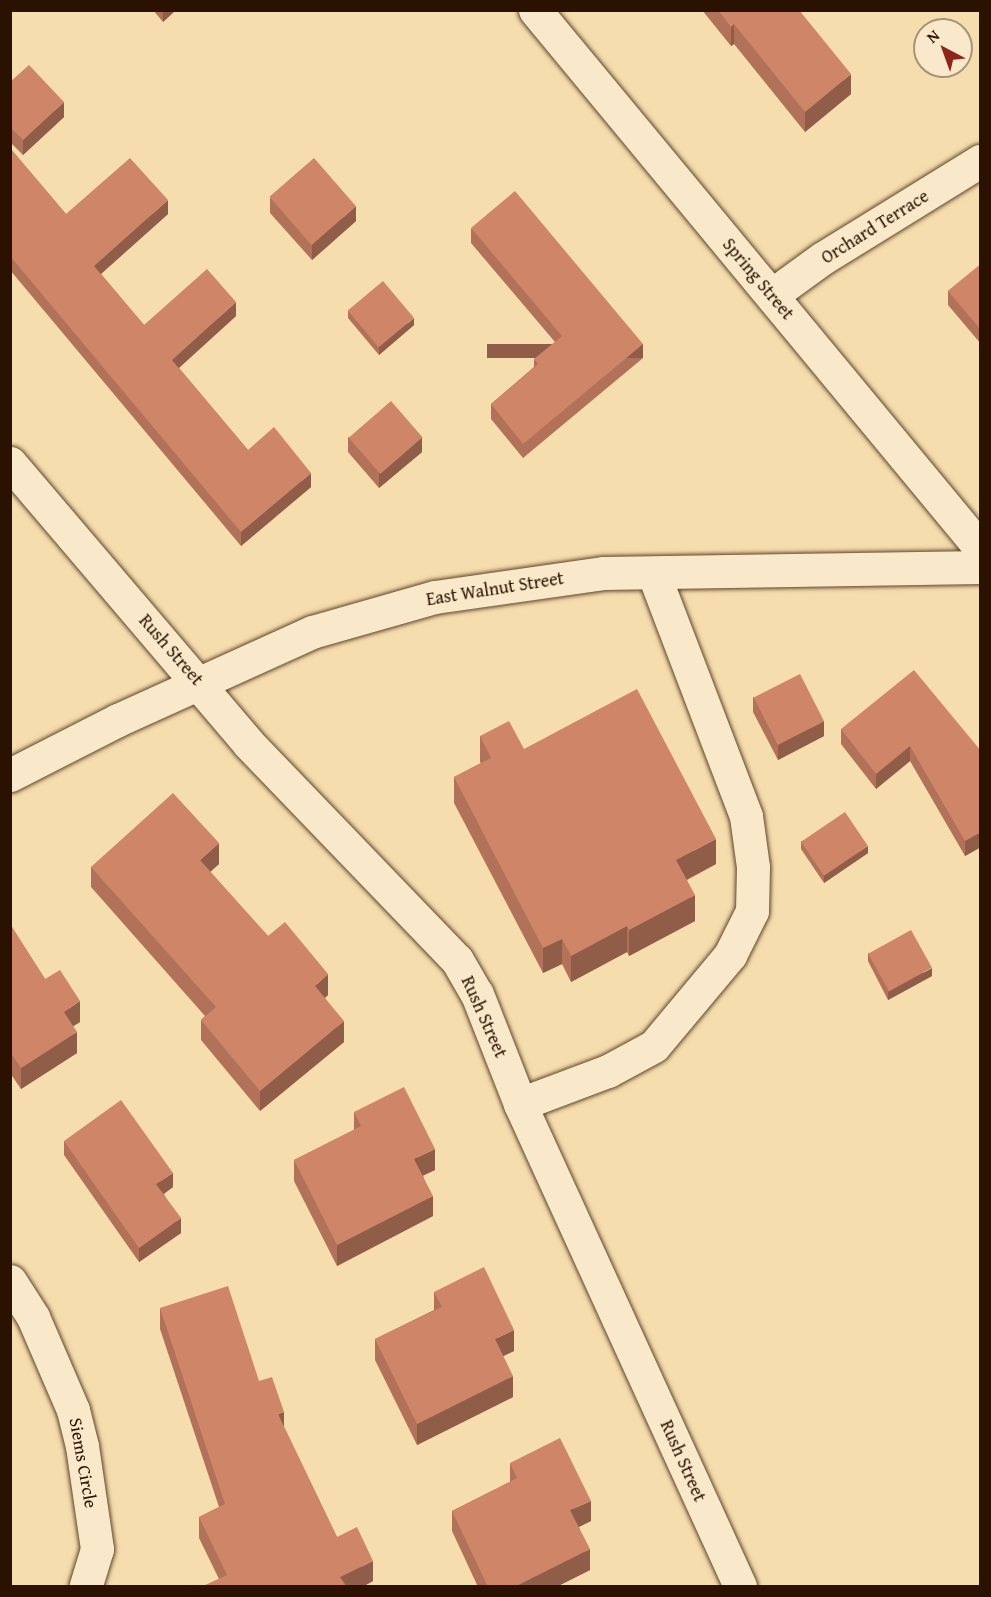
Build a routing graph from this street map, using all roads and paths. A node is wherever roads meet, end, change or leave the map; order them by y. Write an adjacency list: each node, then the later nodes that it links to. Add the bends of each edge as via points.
1 (535, 10): 3 (street, Spring Street)
2 (981, 161): 3 (street, Orchard Terrace, via 823,258)
3 (772, 295): 5 (street, Spring Street)
4 (10, 463): 8 (street, Rush Street)
5 (981, 548)
6 (981, 567): 7 (street, East Walnut Street)
7 (654, 575): 8 (street, East Walnut Street, via 604,573 435,597 312,632); 10 (street, via 746,816 753,867 752,911 730,955 654,1046 608,1071)
8 (199, 682): 9 (street, East Walnut Street); 10 (street, Rush Street, via 248,743 457,960 477,994)
9 (10, 775)
10 (520, 1104): 13 (street, Rush Street)
11 (10, 1281): 12 (street, Siems Circle, via 33,1317 73,1410 80,1437 97,1549)
12 (86, 1587)
13 (740, 1587)

